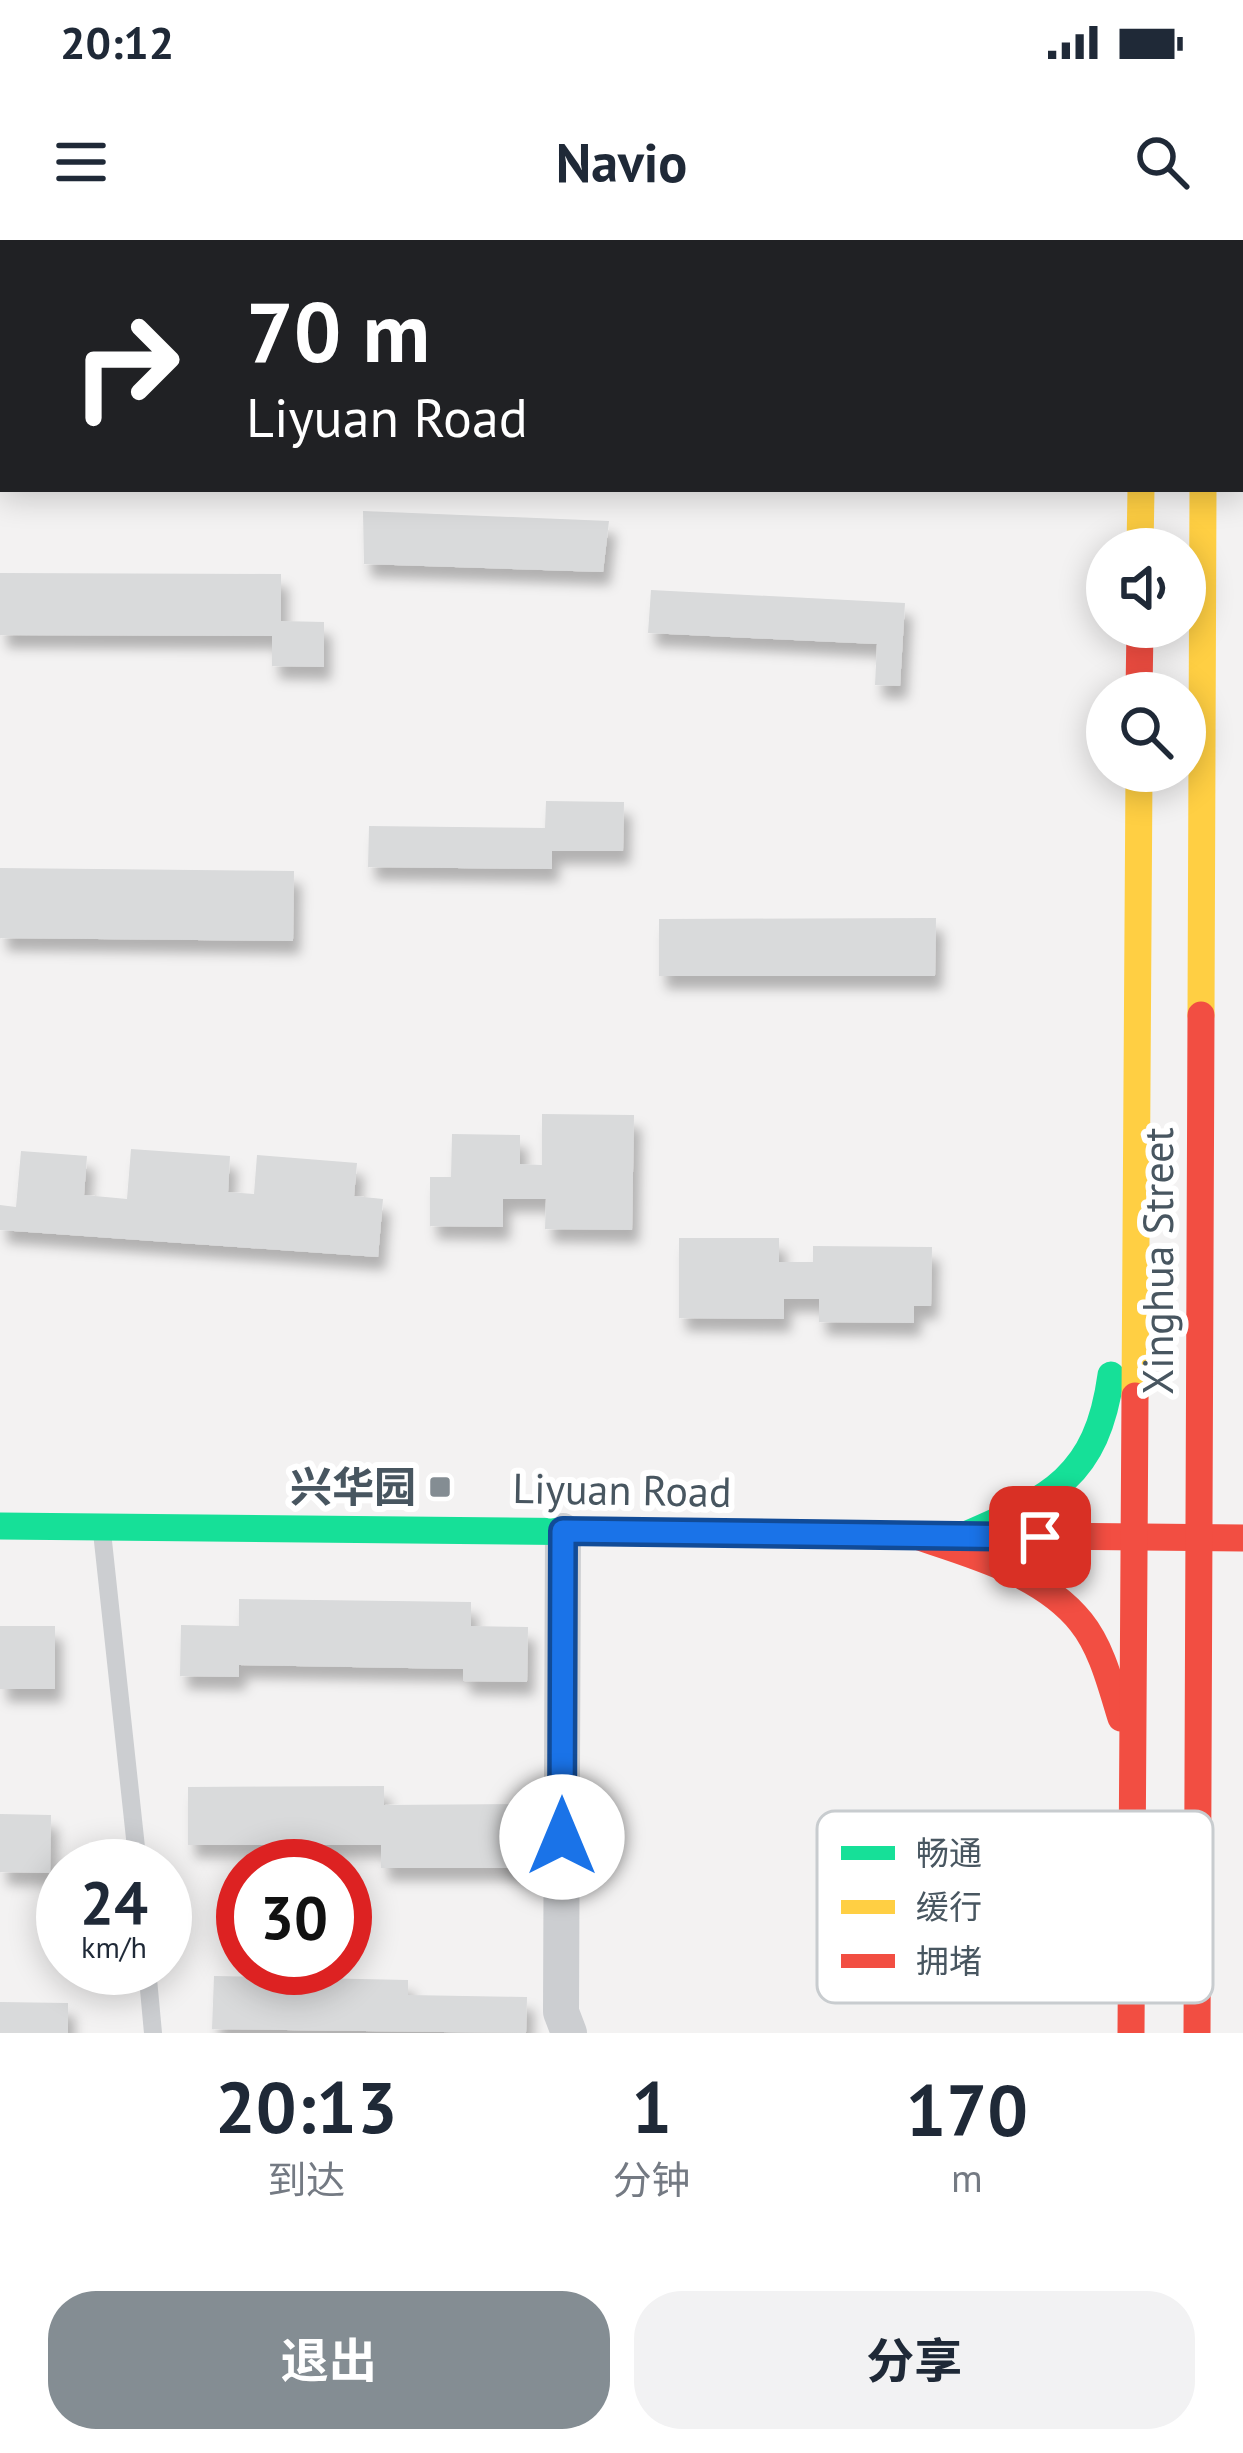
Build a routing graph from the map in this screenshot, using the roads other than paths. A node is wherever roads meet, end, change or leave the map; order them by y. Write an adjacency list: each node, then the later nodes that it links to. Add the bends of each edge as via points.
1 (1141, 492): 3 (main road)
2 (1203, 492): 6 (main road, Xinghua Street)
3 (1141, 528)
4 (1139, 792): 5 (main road, Xinghua Street)
5 (1135, 1291): 12 (main road, via 1112,1347 1109,1411 1083,1466 1008,1517); 13 (main road, Xinghua Street)
6 (1200, 1322): 7 (main road); 14 (main road, Xinghua Street)
7 (1228, 1402)
8 (0, 1526): 9 (main road, Liyuan Road)
9 (101, 1527): 10 (main road, Liyuan Road); 21 (lane)
10 (563, 1531): 11 (main road, Liyuan Road); 26 (street, via 561,2012)
11 (913, 1535): 12 (main road, Liyuan Road); 16 (main road, via 986,1560 1081,1621)
12 (963, 1536): 13 (main road, Liyuan Road)
13 (1132, 1537): 14 (main road, Liyuan Road); 16 (main road, Xinghua Street)
14 (1200, 1537): 15 (main road, Liyuan Road); 19 (main road, Xinghua Street)
15 (1243, 1538)
16 (1132, 1749): 18 (main road, Xinghua Street)
17 (1227, 1776): 20 (main road)
18 (1132, 1811)
19 (1198, 1811)
20 (1210, 1811)
21 (135, 1839)
22 (149, 1995): 25 (lane)
23 (1131, 2003): 27 (main road, Xinghua Street)
24 (1197, 2003): 28 (main road, Xinghua Street)
25 (153, 2033)
26 (569, 2033)
27 (1131, 2033)
28 (1197, 2033)

